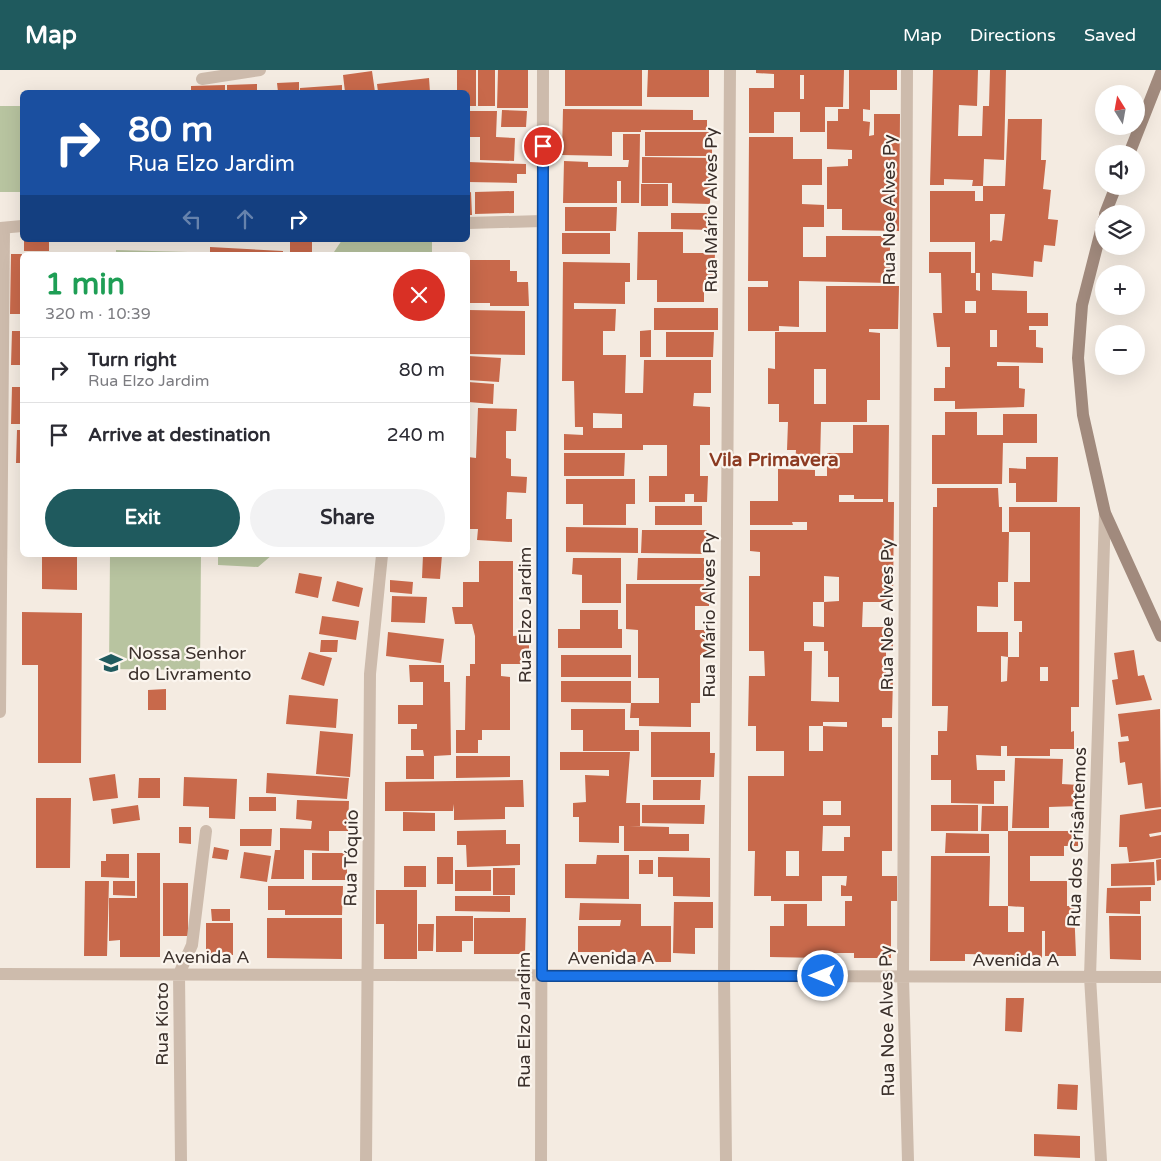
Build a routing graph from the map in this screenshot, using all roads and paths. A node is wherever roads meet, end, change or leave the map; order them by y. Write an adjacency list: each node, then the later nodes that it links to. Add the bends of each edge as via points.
1 (260, 70): 6 (street)
2 (543, 70): 8 (street, Rua Elzo Jardim)
3 (730, 70): 22 (street, Rua Mário Alves Py)
4 (907, 70): 23 (street, Rua Noe Alves Py)
5 (1161, 73): 7 (main road)
6 (202, 79)
7 (1133, 145)
8 (542, 221): 9 (street); 21 (street, Rua Elzo Jardim)
9 (470, 223)
10 (20, 226): 11 (street)
11 (2, 228): 16 (street)
12 (1095, 254): 13 (main road, via 1082,305 1078,358 1083,415)
13 (1105, 514): 15 (main road); 24 (street, Rua dos Crisântemos)
14 (382, 557): 20 (street, Rua Tóquio, via 370,674)
15 (1161, 636)
16 (0, 712)
17 (206, 831): 19 (street, Rua Kioto, via 192,945)
18 (0, 974): 19 (street, Avenida A)
19 (179, 974): 20 (street, Avenida A); 26 (street, Rua Kioto)
20 (367, 975): 21 (street, Avenida A); 27 (street, Rua Tóquio)
21 (542, 976): 22 (street, Avenida A); 28 (street, Rua Elzo Jardim)
22 (724, 976): 23 (street, Avenida A); 29 (street, Rua Mário Alves Py)
23 (902, 977): 24 (street, Avenida A); 30 (street, Rua Noe Alves Py)
24 (1090, 977): 25 (street, Avenida A); 31 (street, Rua dos Crisântemos)
25 (1161, 978)
26 (181, 1161)
27 (366, 1161)
28 (541, 1161)
29 (726, 1161)
30 (908, 1161)
31 (1101, 1161)

